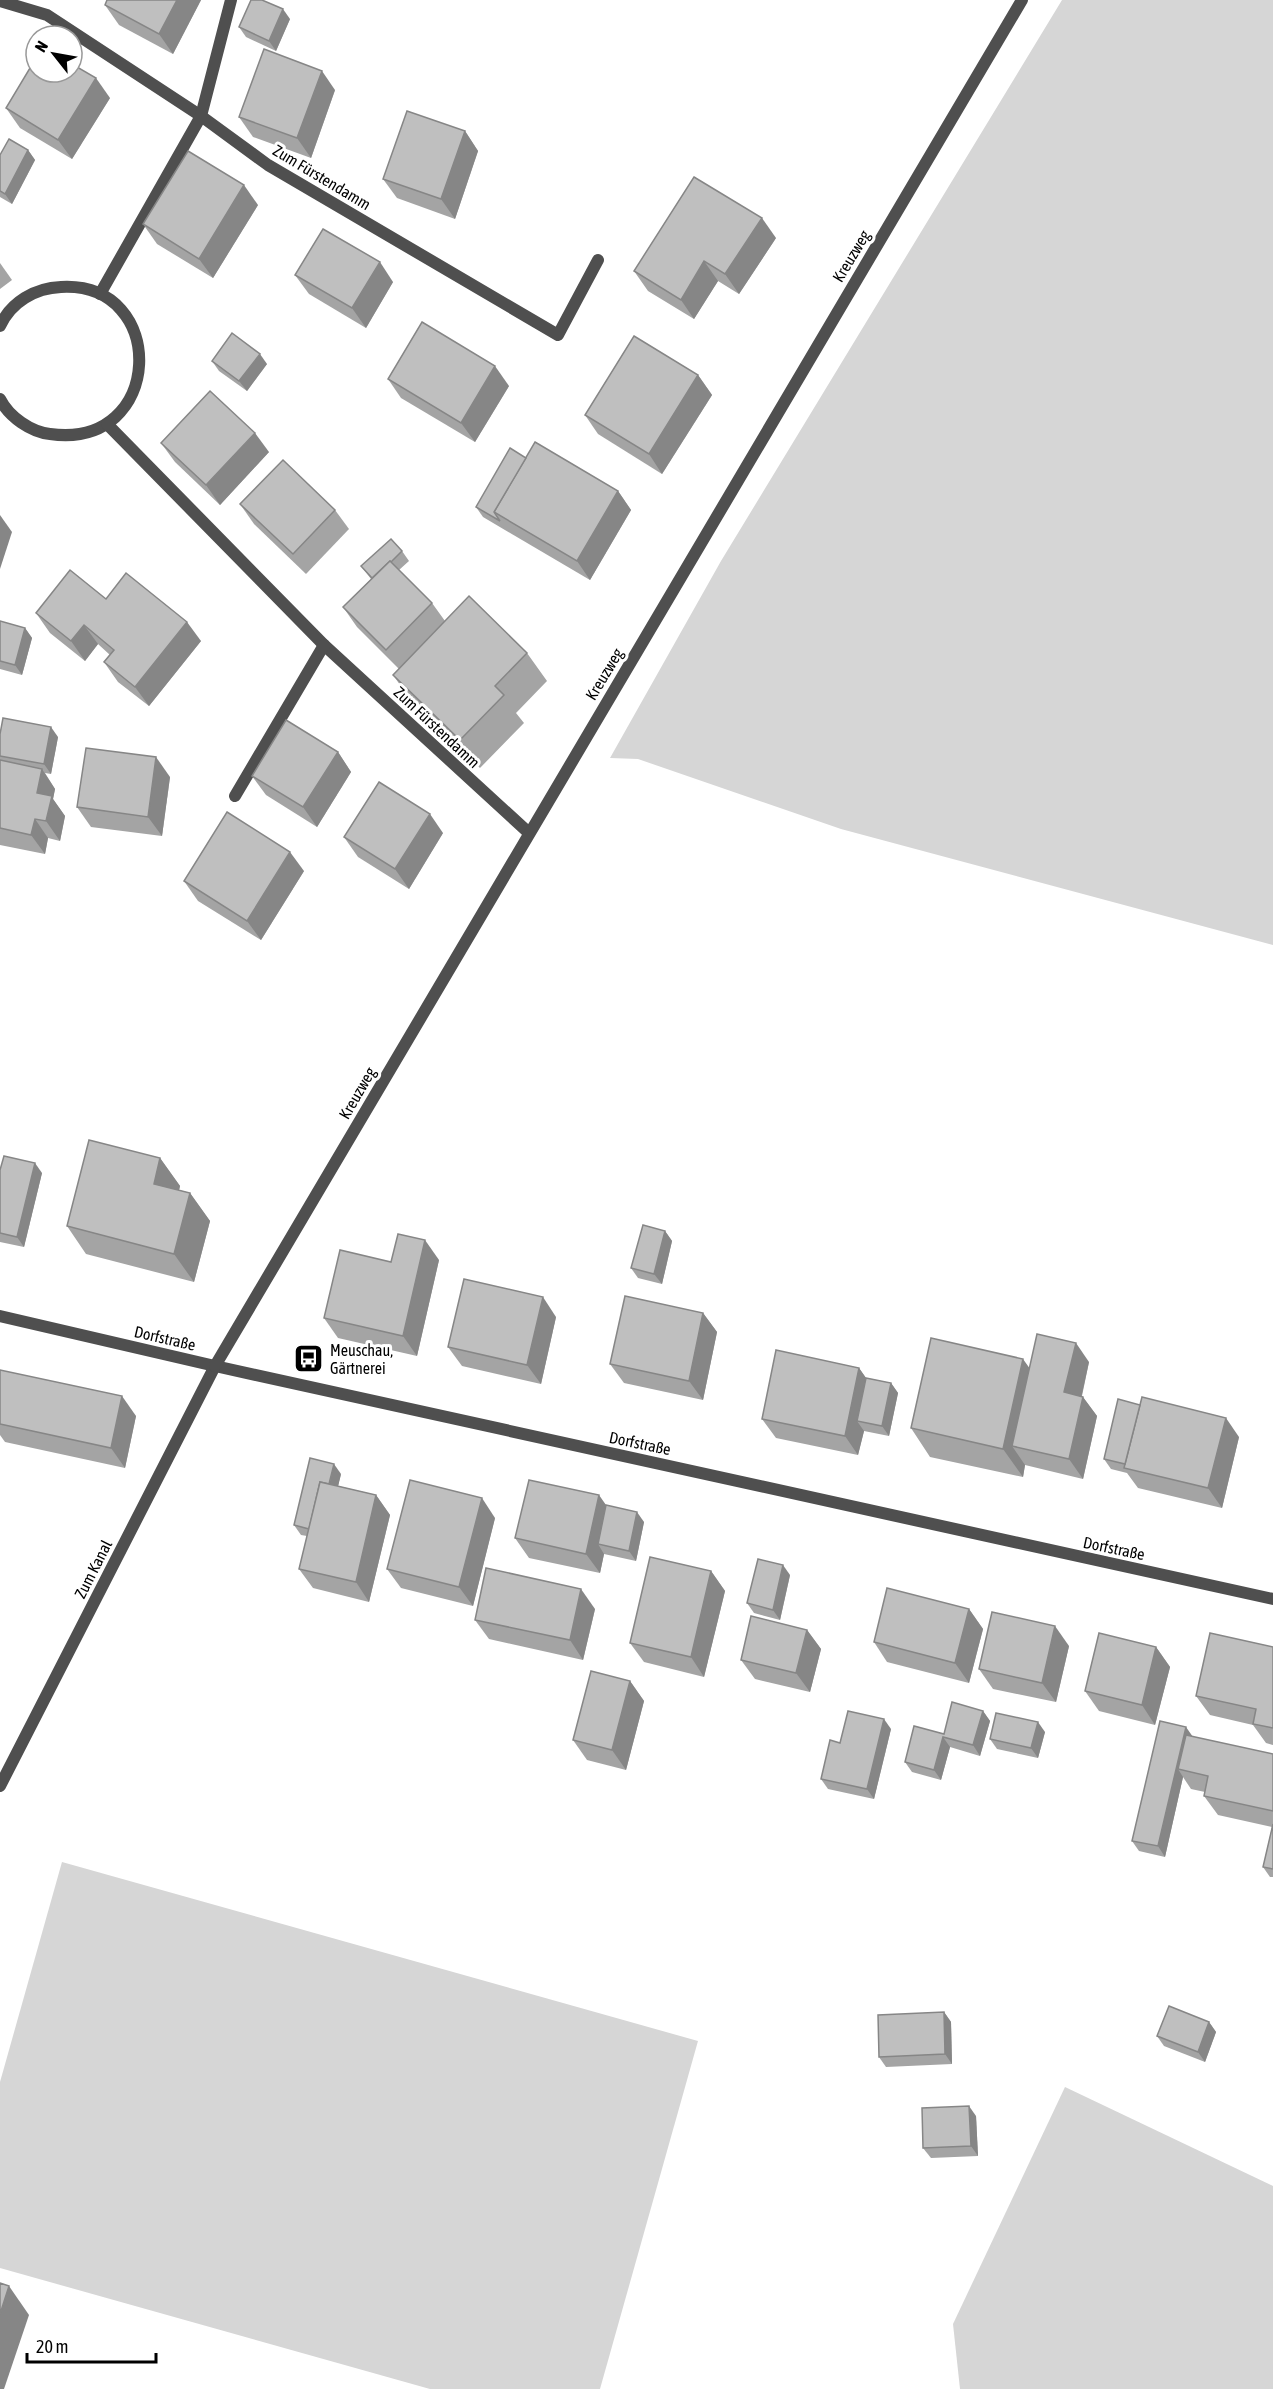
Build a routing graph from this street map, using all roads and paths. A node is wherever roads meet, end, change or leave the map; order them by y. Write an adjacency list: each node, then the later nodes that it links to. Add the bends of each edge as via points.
1 (231, 0): 4 (street)
2 (1022, 0): 12 (street, Kreuzweg)
3 (0, 1): 4 (street, Zum Fürstendamm, via 47,15)
4 (201, 116): 5 (street, Zum Fürstendamm, via 268,165 558,335); 6 (street)
5 (598, 260)
6 (100, 294): 7 (street, via 75,286 49,287 24,297 5,315); 9 (street, via 120,308 134,330 141,356 138,382 126,406)
7 (0, 326)
8 (0, 401): 9 (street, via 19,421 42,433 68,437)
9 (107, 424): 10 (street, Zum Fürstendamm)
10 (324, 645): 11 (street); 12 (street, Zum Fürstendamm)
11 (235, 796)
12 (529, 833): 14 (street, Kreuzweg)
13 (0, 1316): 14 (street, Dorfstraße)
14 (215, 1366): 15 (street, Dorfstraße); 16 (street, Zum Kanal)
15 (1273, 1599)
16 (0, 1786)

